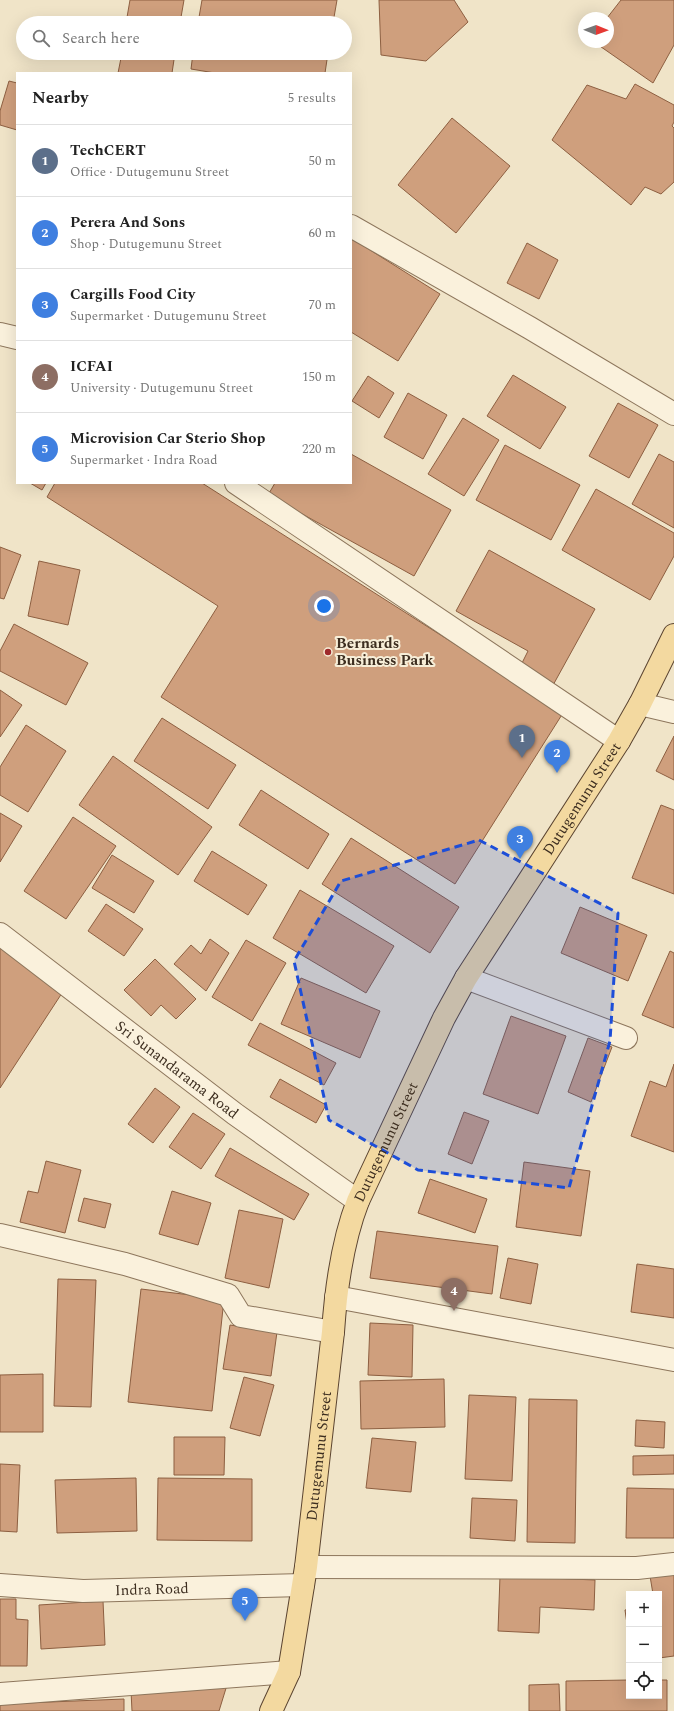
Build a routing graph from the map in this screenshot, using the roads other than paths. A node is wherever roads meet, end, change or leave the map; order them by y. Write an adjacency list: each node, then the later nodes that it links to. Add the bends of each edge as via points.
1 (352, 227): 4 (street)
2 (0, 334): 3 (street)
3 (16, 338)
4 (674, 414)
5 (237, 484): 9 (street)
6 (674, 635): 7 (main road, Dutugemunu Street)
7 (640, 704): 8 (street); 9 (main road, Dutugemunu Street)
8 (674, 712)
9 (619, 741): 11 (main road, Dutugemunu Street)
10 (0, 934): 13 (street, Sri Sunandarama Road, via 235,1114)
11 (466, 978): 12 (street); 13 (main road, Dutugemunu Street, via 444,1018)
12 (626, 1038)
13 (358, 1201): 15 (main road, Dutugemunu Street, via 348,1226)
14 (0, 1235): 16 (street, via 125,1264 228,1295 241,1316)
15 (336, 1297): 16 (main road, Dutugemunu Street); 17 (street)
16 (333, 1332): 19 (main road, Dutugemunu Street)
17 (674, 1360)
18 (674, 1564): 19 (street, Indra Road, via 637,1568)
19 (305, 1576): 20 (street, Indra Road, via 83,1590); 21 (main road, Dutugemunu Street)
20 (0, 1585)
21 (289, 1672): 22 (street); 23 (main road, Dutugemunu Street)
22 (0, 1694)
23 (271, 1711)

